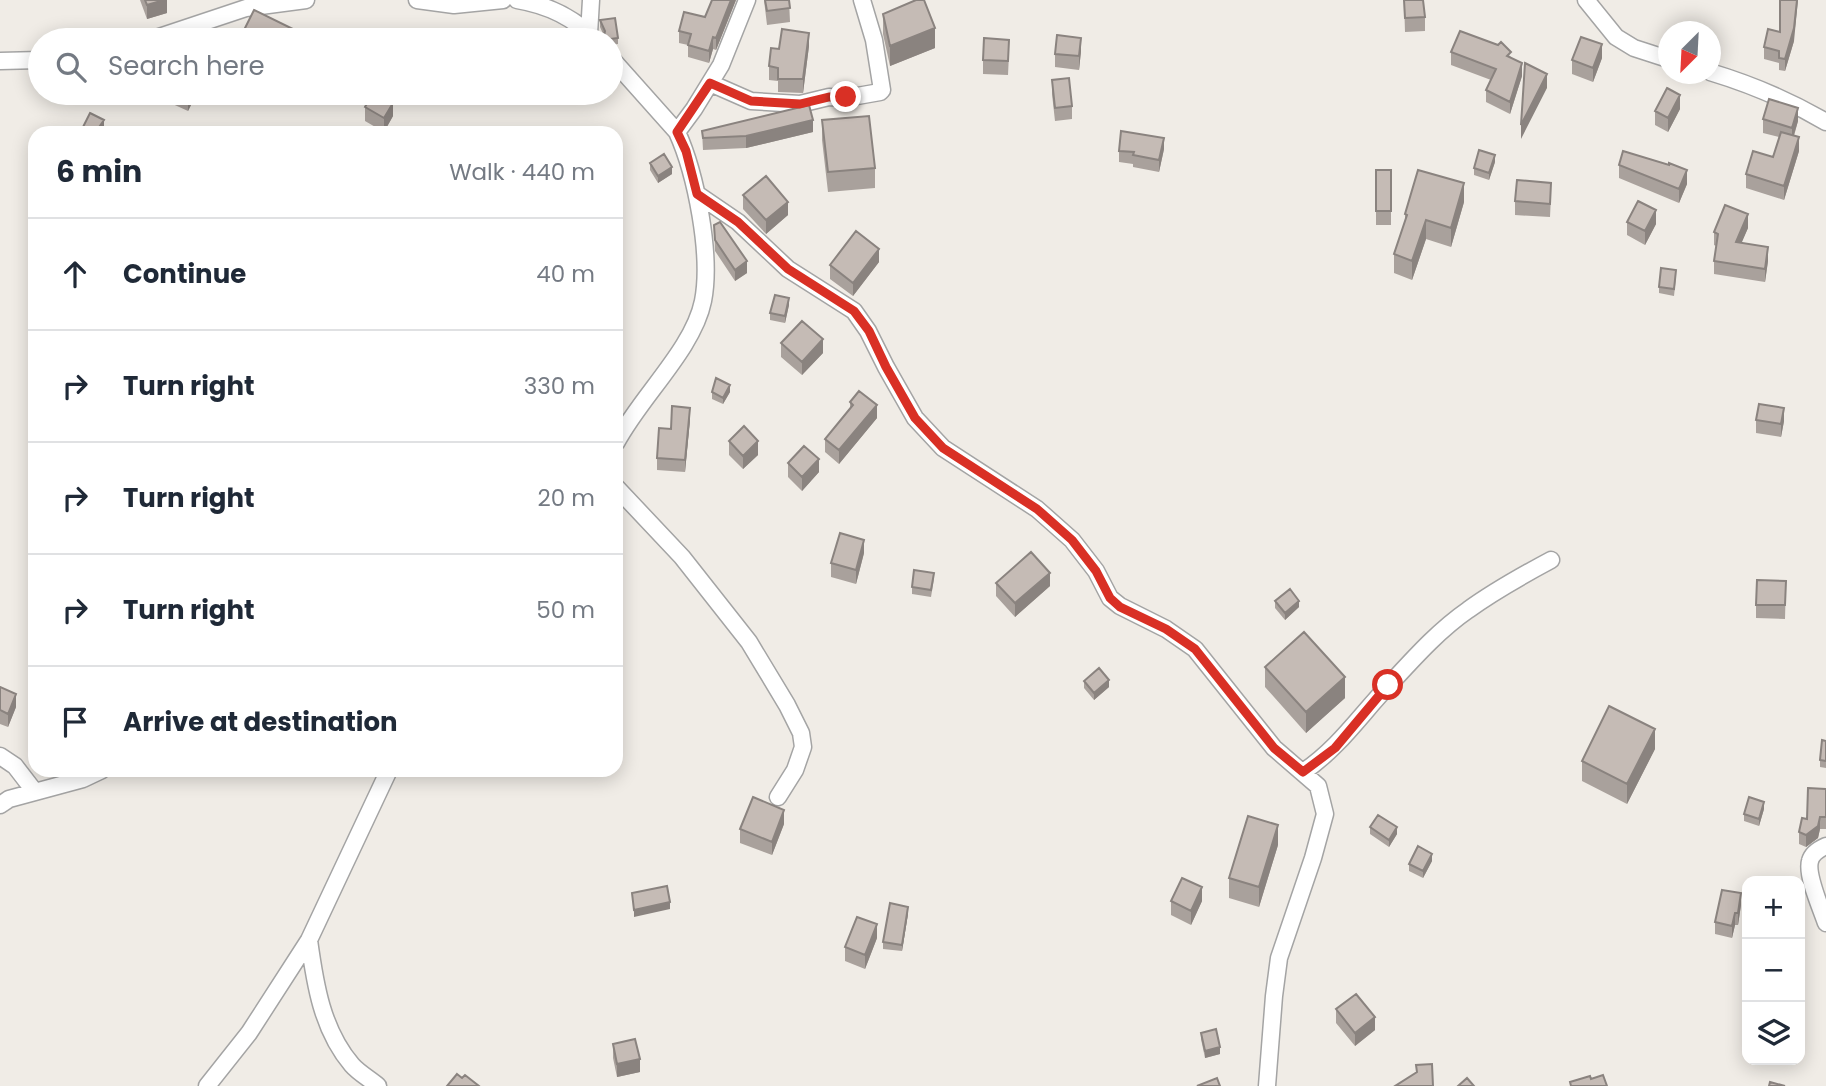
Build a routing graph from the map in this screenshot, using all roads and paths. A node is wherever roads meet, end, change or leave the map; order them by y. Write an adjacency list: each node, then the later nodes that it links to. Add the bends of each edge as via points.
1 (306, 0): 10 (street, via 246,8)
2 (417, 0): 9 (street, via 454,5)
3 (503, 0): 9 (street)
4 (517, 0): 11 (street, via 567,16)
5 (592, 0): 12 (street)
6 (747, 0): 18 (street)
7 (862, 0): 18 (street, via 880,67 880,92 800,104 751,101)
8 (1586, 0): 13 (street, via 1616,37)
9 (470, 2)
10 (186, 28)
11 (581, 28)
12 (592, 28)
13 (1658, 56)
14 (28, 60): 15 (street)
15 (0, 61)
16 (623, 71): 20 (street)
17 (1721, 75): 19 (street)
18 (710, 83): 20 (street)
19 (1826, 122)
20 (677, 132): 21 (street)
21 (697, 194): 22 (street, via 706,268 703,304 683,346); 26 (street, via 738,222 788,269 854,311 915,418 943,448 1037,509 1072,540 1120,607 1195,649 1274,748)
22 (623, 431)
23 (623, 494): 30 (street, via 682,557 749,642 787,705 803,747)
24 (1551, 560): 26 (street, via 1466,611 1388,685 1335,748)
25 (0, 756): 29 (street, via 15,766)
26 (1303, 772): 37 (street, via 1318,786 1325,814 1279,958)
27 (87, 777): 29 (street)
28 (386, 777): 34 (street)
29 (35, 792): 31 (street)
30 (778, 797)
31 (0, 805)
32 (1826, 846): 33 (street, via 1809,862)
33 (1826, 923)
34 (309, 940): 35 (street); 36 (street, via 315,982 331,1034 353,1066)
35 (207, 1086)
36 (378, 1086)
37 (1267, 1086)

